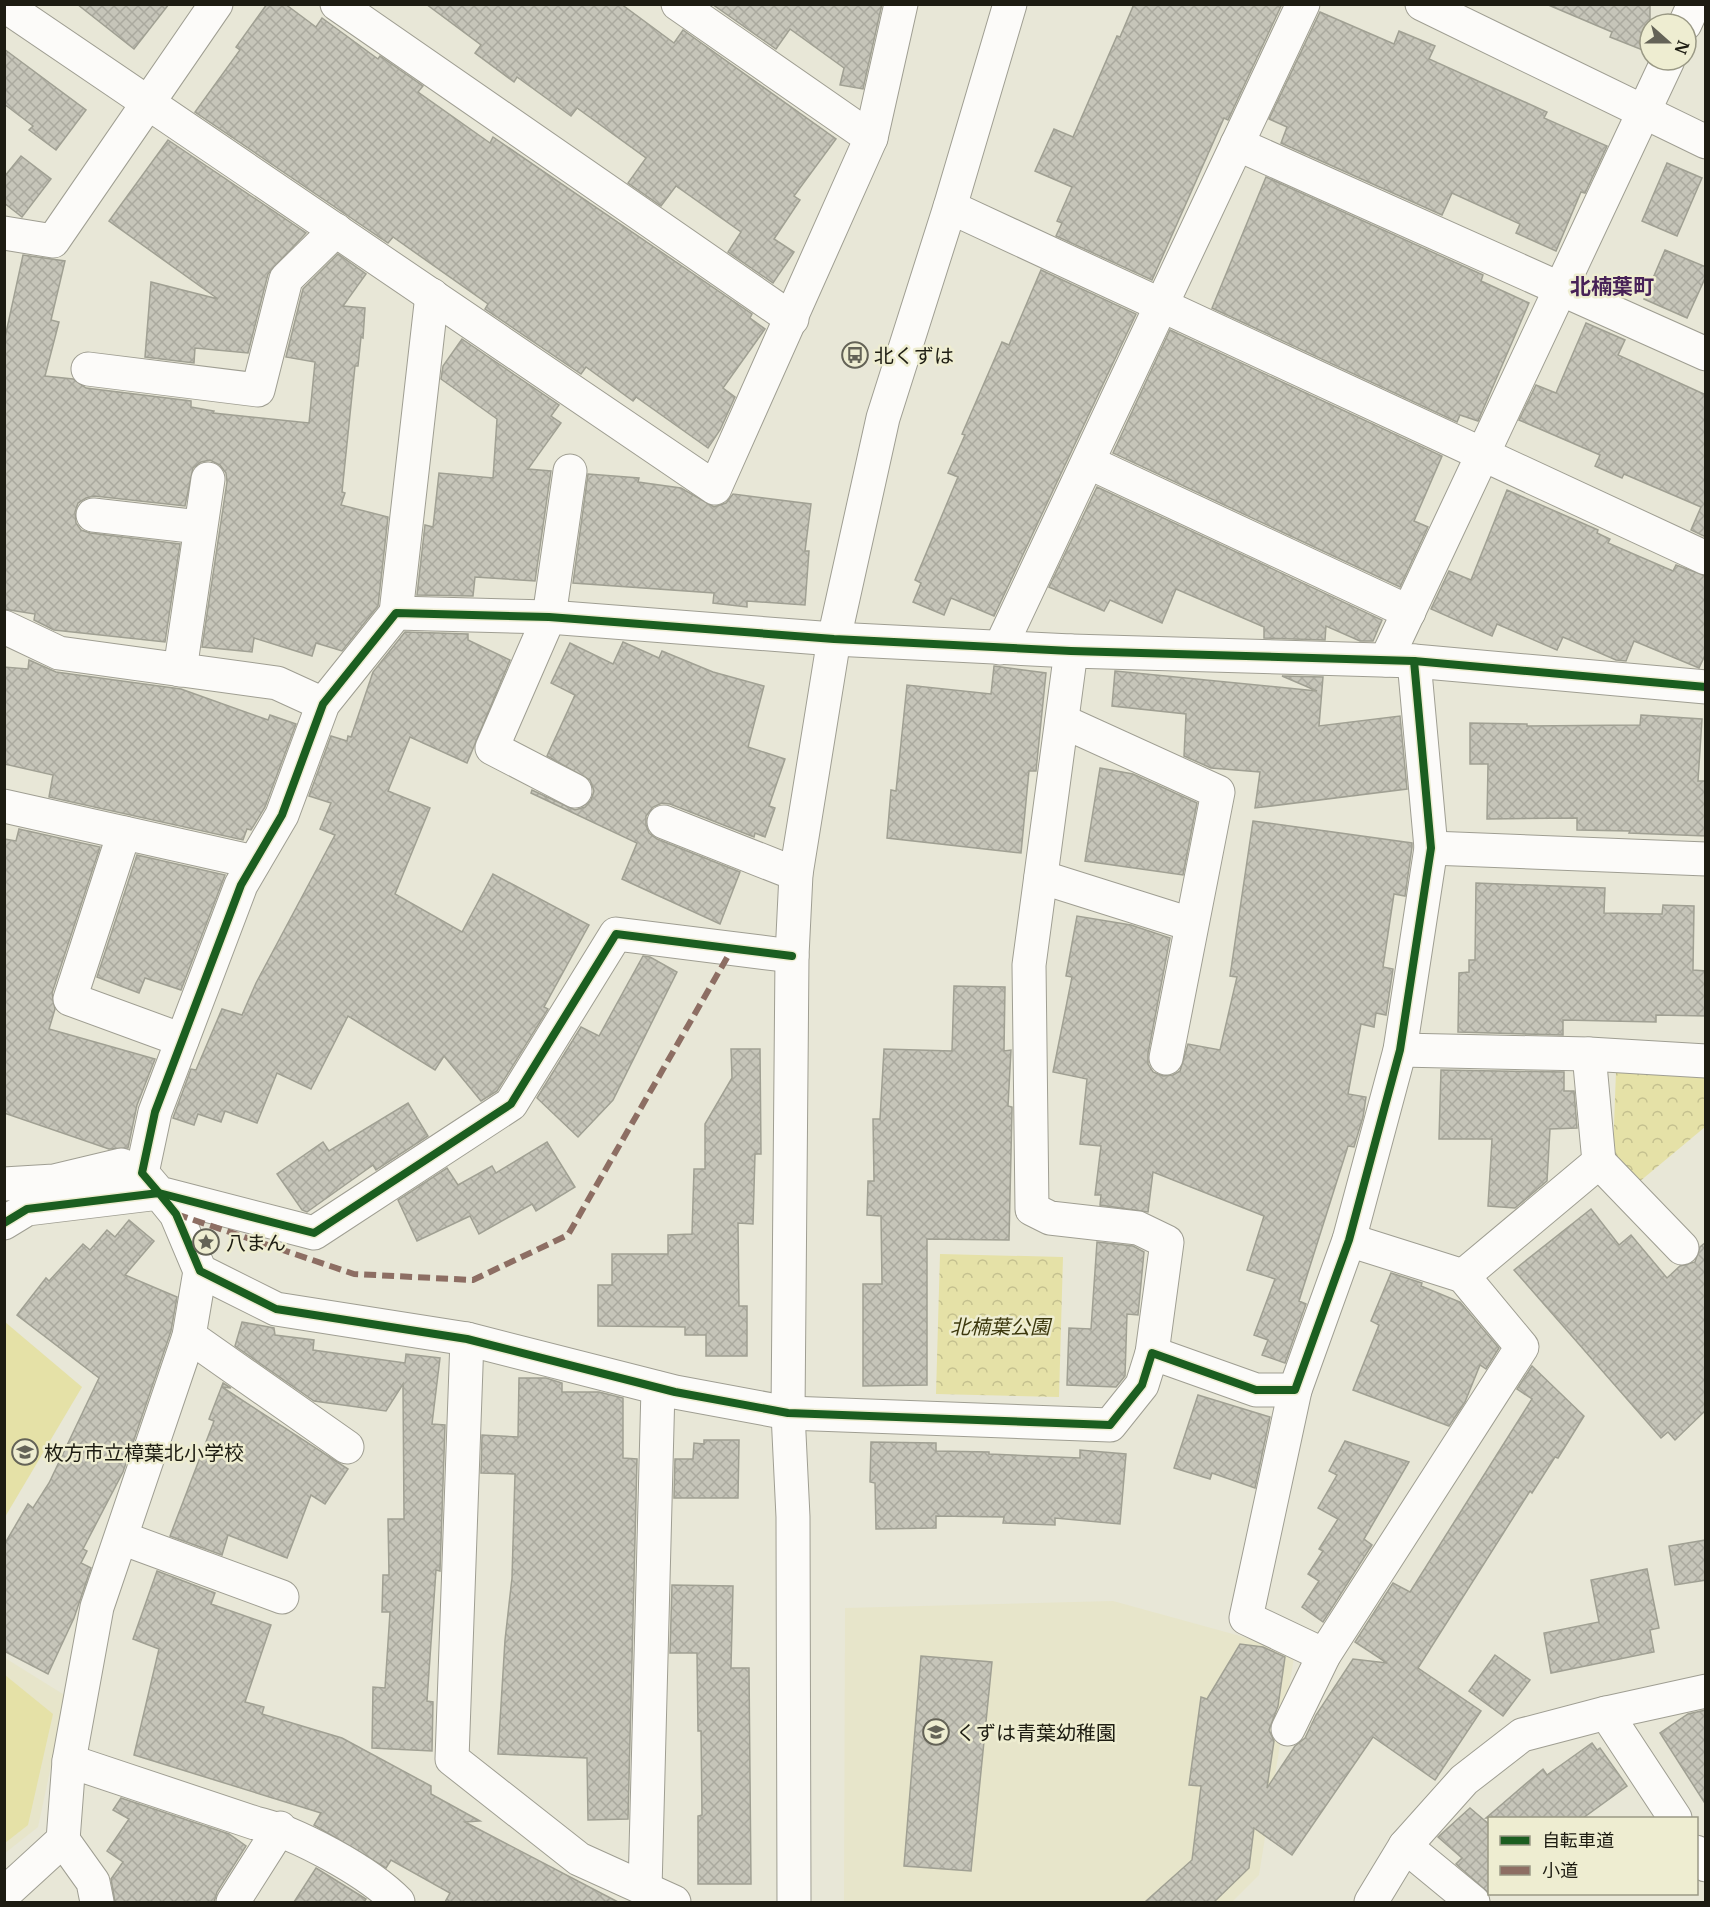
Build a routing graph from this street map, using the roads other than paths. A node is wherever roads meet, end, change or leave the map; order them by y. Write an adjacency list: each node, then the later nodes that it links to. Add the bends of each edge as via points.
1 (216, 4): 10 (street)
2 (337, 4): 21 (street)
3 (678, 4): 12 (street)
4 (901, 4): 12 (street)
5 (1010, 4): 15 (street)
6 (1303, 4): 14 (street)
7 (1422, 4): 11 (street)
8 (4, 5): 10 (street)
9 (1662, 72): 11 (street)
10 (148, 102): 16 (street); 17 (street, via 53,241)
11 (1643, 112): 13 (street); 18 (street)
12 (871, 138): 21 (street)
13 (1706, 142)
14 (1237, 144): 18 (street); 20 (street)
15 (950, 207): 20 (street); 35 (street, via 883,418)
16 (336, 231): 19 (street); 23 (street, via 286,279 258,390)
17 (4, 233)
18 (1560, 289): 22 (street); 24 (street)
19 (432, 295): 21 (street, via 715,488); 32 (street)
20 (1161, 305): 24 (street); 25 (street)
21 (792, 319)
22 (1706, 354)
23 (88, 369)
24 (1483, 454): 30 (street); 31 (street)
25 (1088, 462): 31 (street); 36 (street)
26 (570, 471): 33 (street)
27 (208, 479): 29 (street)
28 (93, 515): 29 (street)
29 (201, 527): 39 (street)
30 (1706, 558)
31 (1409, 612): 38 (street)
32 (396, 614): 33 (street); 41 (street)
33 (549, 617): 35 (street); 43 (street, via 492,748)
34 (4, 627): 39 (street, via 59,653)
35 (834, 639): 36 (street); 50 (street)
36 (1000, 648): 37 (street)
37 (1071, 651): 38 (street); 42 (street)
38 (1400, 661): 40 (street); 47 (street)
39 (180, 670): 41 (street, via 277,683)
40 (1706, 687)
41 (322, 704): 49 (street, via 282,815)
42 (1062, 721): 51 (street); 52 (street, via 1218,792)
43 (575, 791)
44 (4, 806): 46 (street)
45 (664, 822): 50 (street)
46 (124, 833): 49 (street); 54 (street, via 70,999)
47 (1431, 848): 48 (street); 55 (street)
48 (1706, 859)
49 (254, 862): 54 (street, via 241,885)
50 (796, 874): 53 (street)
51 (1041, 877): 52 (street); 69 (street, via 1029,965 1032,1209 1050,1218 1138,1228 1167,1242)
52 (1190, 924): 57 (street)
53 (792, 956): 60 (street, via 616,934 511,1104 314,1233); 72 (street)
54 (182, 1040): 60 (street, via 155,1112)
55 (1400, 1050): 56 (street); 63 (street)
56 (1589, 1054): 58 (street); 59 (street)
57 (1166, 1058)
58 (1706, 1061)
59 (1599, 1162): 64 (street); 66 (street)
60 (150, 1183): 61 (street, via 122,1165 54,1181); 62 (street, via 27,1209); 65 (street, via 176,1214)
61 (4, 1184)
62 (4, 1223)
63 (1349, 1240): 66 (street); 71 (street)
64 (1682, 1248)
65 (200, 1271): 67 (street); 68 (street, via 276,1310)
66 (1463, 1276): 76 (street, via 1522,1347)
67 (189, 1336): 73 (street); 74 (street)
68 (467, 1339): 70 (street); 85 (street, via 452,1759 579,1859)
69 (1152, 1353): 71 (street, via 1256,1390); 72 (street, via 1142,1385 1110,1425)
70 (658, 1388): 72 (street); 85 (street)
71 (1295, 1390): 76 (street, via 1246,1618)
72 (788, 1413): 91 (street, via 794,1517)
73 (347, 1447)
74 (122, 1538): 75 (street); 80 (street, via 97,1607)
75 (282, 1597)
76 (1324, 1654): 79 (street)
77 (1706, 1691): 78 (street)
78 (1606, 1713): 81 (street); 84 (street, via 1522,1735 1464,1780)
79 (1288, 1729)
80 (69, 1761): 82 (street); 83 (street)
81 (1674, 1817)
82 (280, 1828): 88 (street); 89 (street, via 322,1850)
83 (63, 1840): 86 (street); 87 (street, via 93,1882)
84 (1405, 1846): 92 (street); 93 (street)
85 (645, 1889): 90 (street)
86 (4, 1894)
87 (97, 1902)
88 (233, 1902)
89 (398, 1902)
90 (674, 1902)
91 (794, 1902)
92 (1371, 1902)
93 (1473, 1902)

